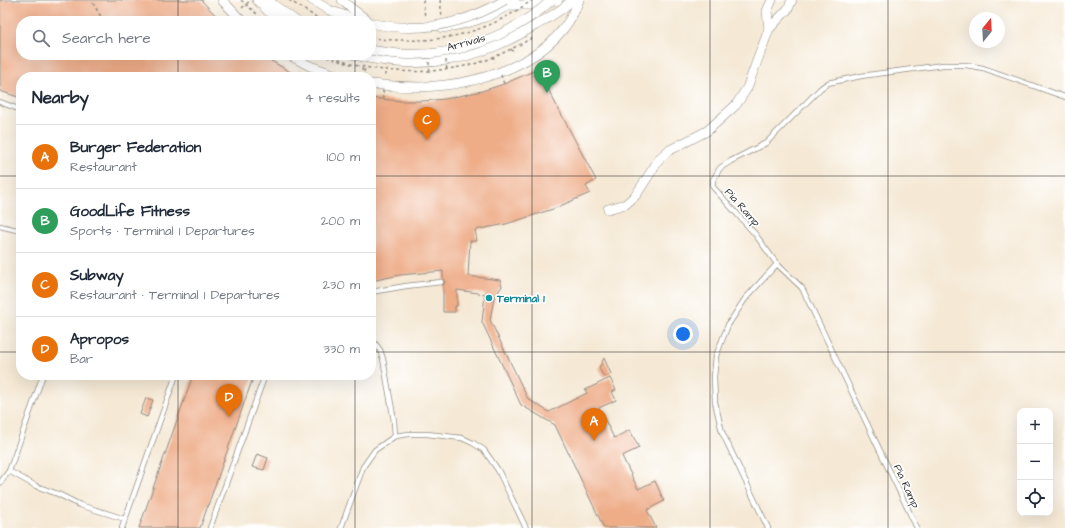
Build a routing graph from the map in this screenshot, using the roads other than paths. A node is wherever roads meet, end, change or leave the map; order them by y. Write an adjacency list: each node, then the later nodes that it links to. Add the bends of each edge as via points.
1 (222, 0): 15 (street)
2 (258, 0): 16 (street)
3 (267, 0): 17 (street)
4 (307, 0): 18 (street)
5 (312, 0): 19 (street)
6 (342, 0): 20 (street)
7 (552, 0): 23 (street, bridge, via 512,29 468,47 423,54)
8 (558, 0): 14 (street, via 530,5)
9 (567, 0): 27 (street, via 544,18 492,47 446,59 416,62)
10 (572, 0): 24 (street, Arrivals, bridge, via 551,16 494,48 441,61)
11 (579, 0): 30 (street, via 571,19 552,42 529,59 512,67 494,74 438,86)
12 (772, 0): 22 (street, via 768,11)
13 (792, 0): 22 (street, via 788,10)
14 (510, 2): 21 (street, Arrivals, bridge, via 452,24 410,28)
15 (237, 16)
16 (277, 16)
17 (289, 16)
18 (338, 16)
19 (346, 16)
20 (361, 16)
21 (376, 25)
22 (769, 29): 34 (street, via 747,88 736,106 707,131 668,151 626,204)
23 (376, 51)
24 (376, 59)
25 (299, 60): 29 (street)
26 (373, 60): 28 (street)
27 (376, 60)
28 (363, 61)
29 (327, 72)
30 (376, 84)
31 (1065, 97): 37 (lane, Pia Ramp, via 984,68 966,65 943,65 887,72 828,83 766,143 720,168 713,180 713,187 755,234)
32 (0, 102): 33 (lane)
33 (16, 108)
34 (608, 209)
35 (0, 226): 36 (lane)
36 (16, 230)
37 (777, 264): 52 (lane, via 745,299 728,325 716,356 714,377 715,402 722,432); 53 (lane, Pia Ramp, via 802,288)
38 (441, 282): 39 (lane)
39 (376, 291)
40 (376, 345): 44 (lane, via 383,359)
41 (42, 380): 45 (lane)
42 (174, 380): 47 (lane)
43 (263, 380): 49 (lane)
44 (395, 436): 50 (lane, via 368,458); 51 (lane, via 446,435 468,440 484,450 498,470)
45 (9, 471): 46 (lane); 47 (lane, via 80,505)
46 (0, 483)
47 (125, 519): 48 (lane)
48 (122, 528)
49 (210, 528)
50 (342, 528)
51 (526, 528)
52 (768, 528)
53 (917, 528)

